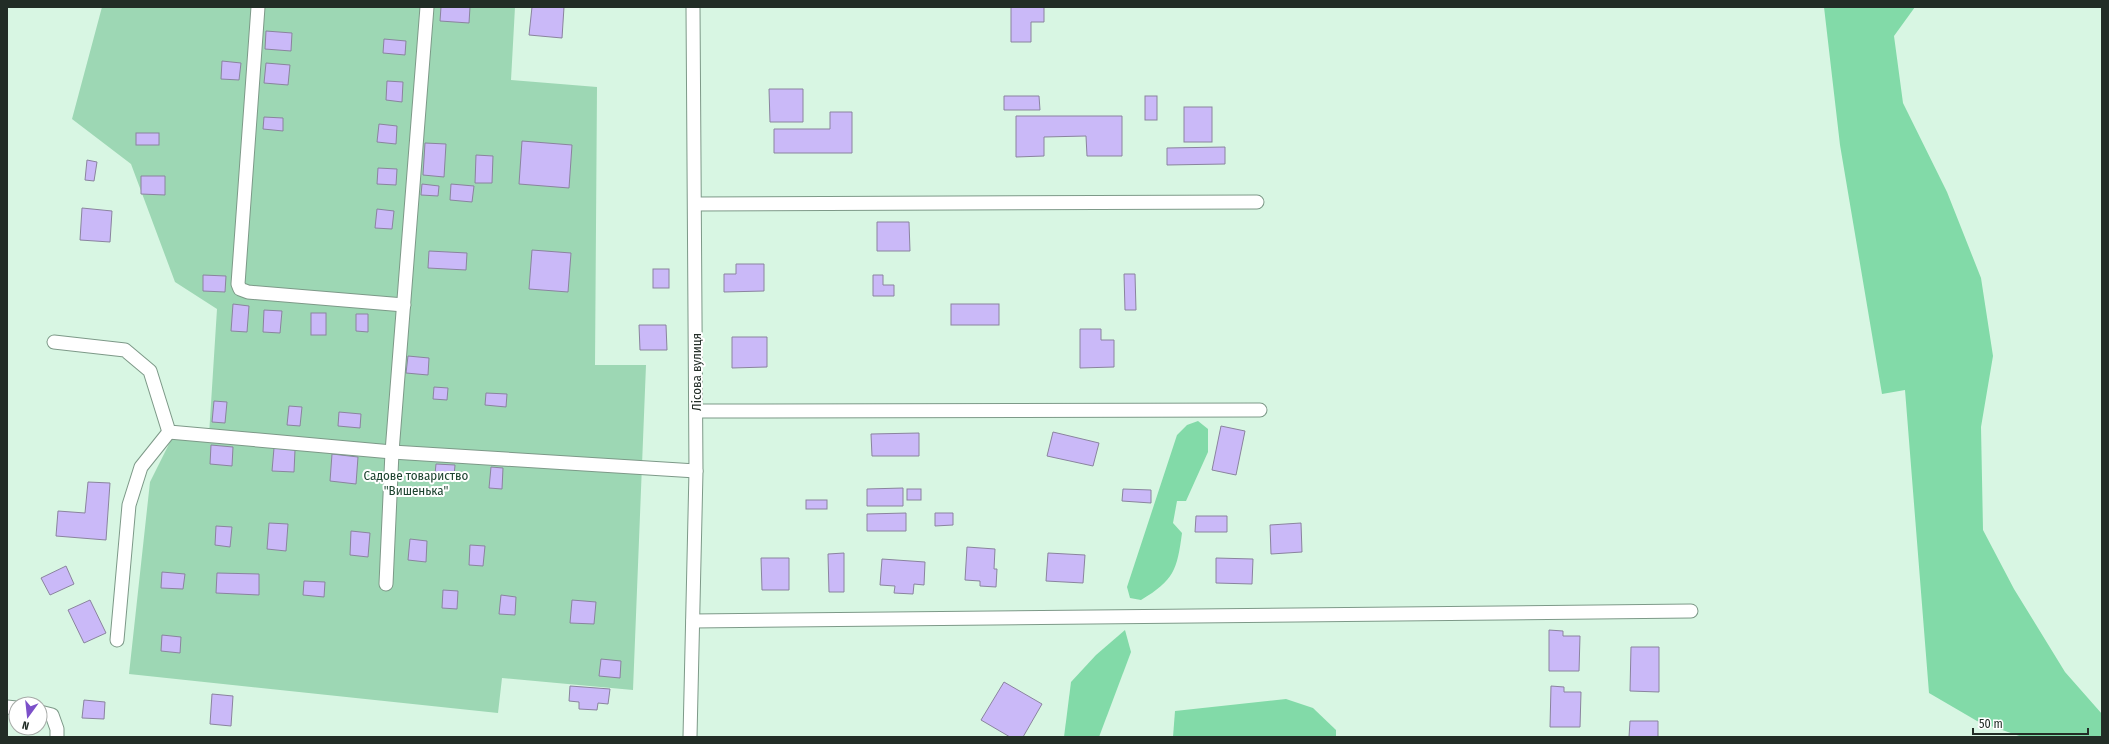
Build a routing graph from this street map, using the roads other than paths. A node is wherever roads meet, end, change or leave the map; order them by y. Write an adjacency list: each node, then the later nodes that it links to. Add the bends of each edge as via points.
1 (258, 7): 6 (street, via 240,289 248,292)
2 (427, 7): 6 (street)
3 (693, 7): 5 (street, Лісова вулиця)
4 (1257, 202): 5 (street)
5 (696, 204): 9 (street, Лісова вулиця)
6 (404, 305): 11 (street)
7 (54, 342): 10 (street, via 125,350 150,371)
8 (1260, 410): 9 (street)
9 (697, 411): 12 (street, Лісова вулиця)
10 (169, 432): 11 (street); 16 (street, via 141,467 128,505)
11 (392, 452): 12 (street); 13 (street)
12 (696, 470): 15 (street, Лісова вулиця)
13 (386, 584)
14 (1691, 611): 15 (street)
15 (693, 621): 19 (street, Лісова вулиця)
16 (117, 640)
17 (48, 715): 18 (street, via 52,716 57,729)
18 (56, 737)
19 (690, 737)

